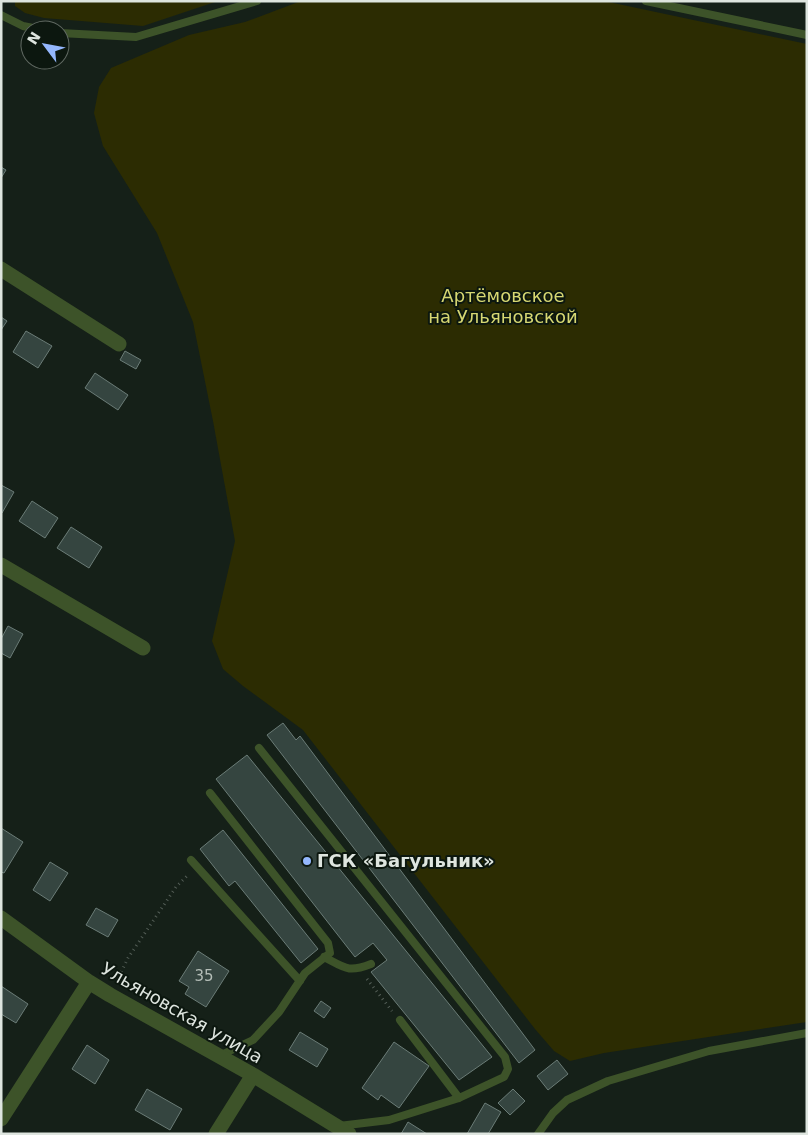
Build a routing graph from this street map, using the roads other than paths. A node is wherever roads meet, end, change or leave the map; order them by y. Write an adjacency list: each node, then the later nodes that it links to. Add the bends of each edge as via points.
1 (257, 1): 5 (lane, via 136,37)
2 (646, 1): 6 (lane)
3 (1, 15): 4 (lane)
4 (20, 24)
5 (70, 34)
6 (807, 35)
7 (1, 269): 8 (street)
8 (119, 344)
9 (1, 565): 10 (street)
10 (143, 648)
11 (259, 748): 23 (lane, via 505,1057 508,1070 504,1077)
12 (210, 793): 15 (lane, via 328,942 330,953)
13 (194, 864): 17 (lane)
14 (1, 918): 18 (street, Ульяновская улица)
15 (324, 957): 16 (lane, via 349,969); 17 (lane)
16 (371, 964)
17 (300, 981): 21 (lane, via 279,1012 253,1040)
18 (89, 982): 21 (street, Ульяновская улица); 24 (street)
19 (400, 1020): 23 (lane)
20 (807, 1033): 27 (lane, via 708,1051 608,1081 567,1100 552,1112)
21 (219, 1056): 22 (street, Ульяновская улица)
22 (253, 1075): 25 (street, Ульяновская улица); 26 (street)
23 (459, 1098): 25 (lane, via 389,1120)
24 (1, 1119)
25 (343, 1130)
26 (216, 1134)
27 (538, 1134)

